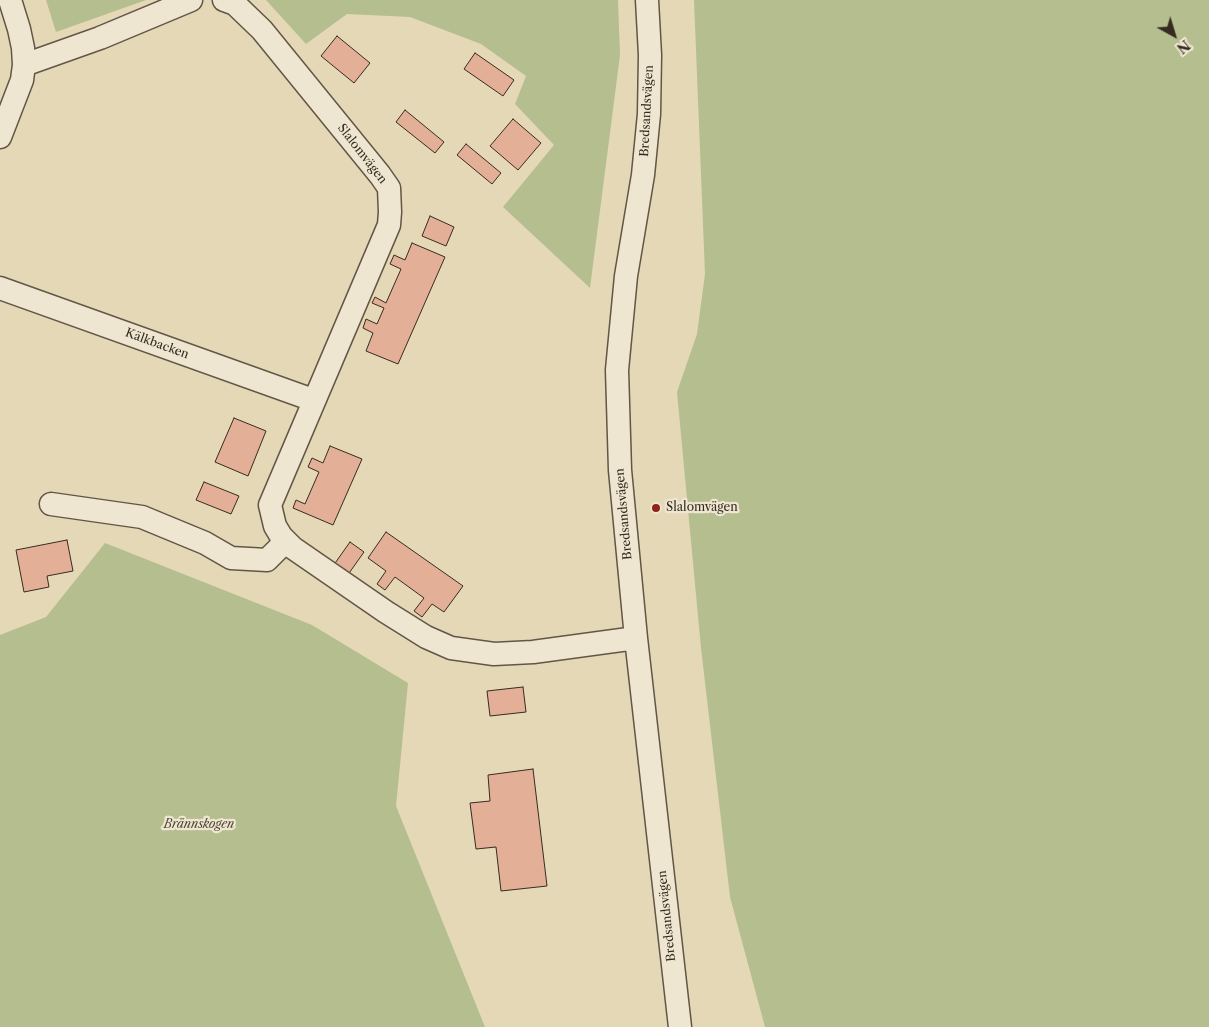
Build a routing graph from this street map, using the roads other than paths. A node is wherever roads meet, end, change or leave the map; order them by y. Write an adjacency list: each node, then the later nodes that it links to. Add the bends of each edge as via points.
1 (10, 0): 5 (street, via 19,28)
2 (191, 0): 5 (street)
3 (224, 0): 8 (street, Slalomvägen, via 235,4 262,30 389,188 389,225)
4 (647, 0): 11 (street, Bredsandsvägen, via 649,114 643,175 626,276 617,370 620,470)
5 (24, 66): 6 (street, via 22,80)
6 (0, 137)
7 (0, 288): 8 (street, Kälkbacken)
8 (313, 400): 10 (street, Slalomvägen, via 270,505 274,526)
9 (51, 504): 10 (street, via 142,517 231,558 267,560)
10 (286, 541): 11 (street, Slalomvägen, via 386,612 451,648 494,654 532,652)
11 (636, 638): 12 (street, Bredsandsvägen)
12 (680, 1027)

